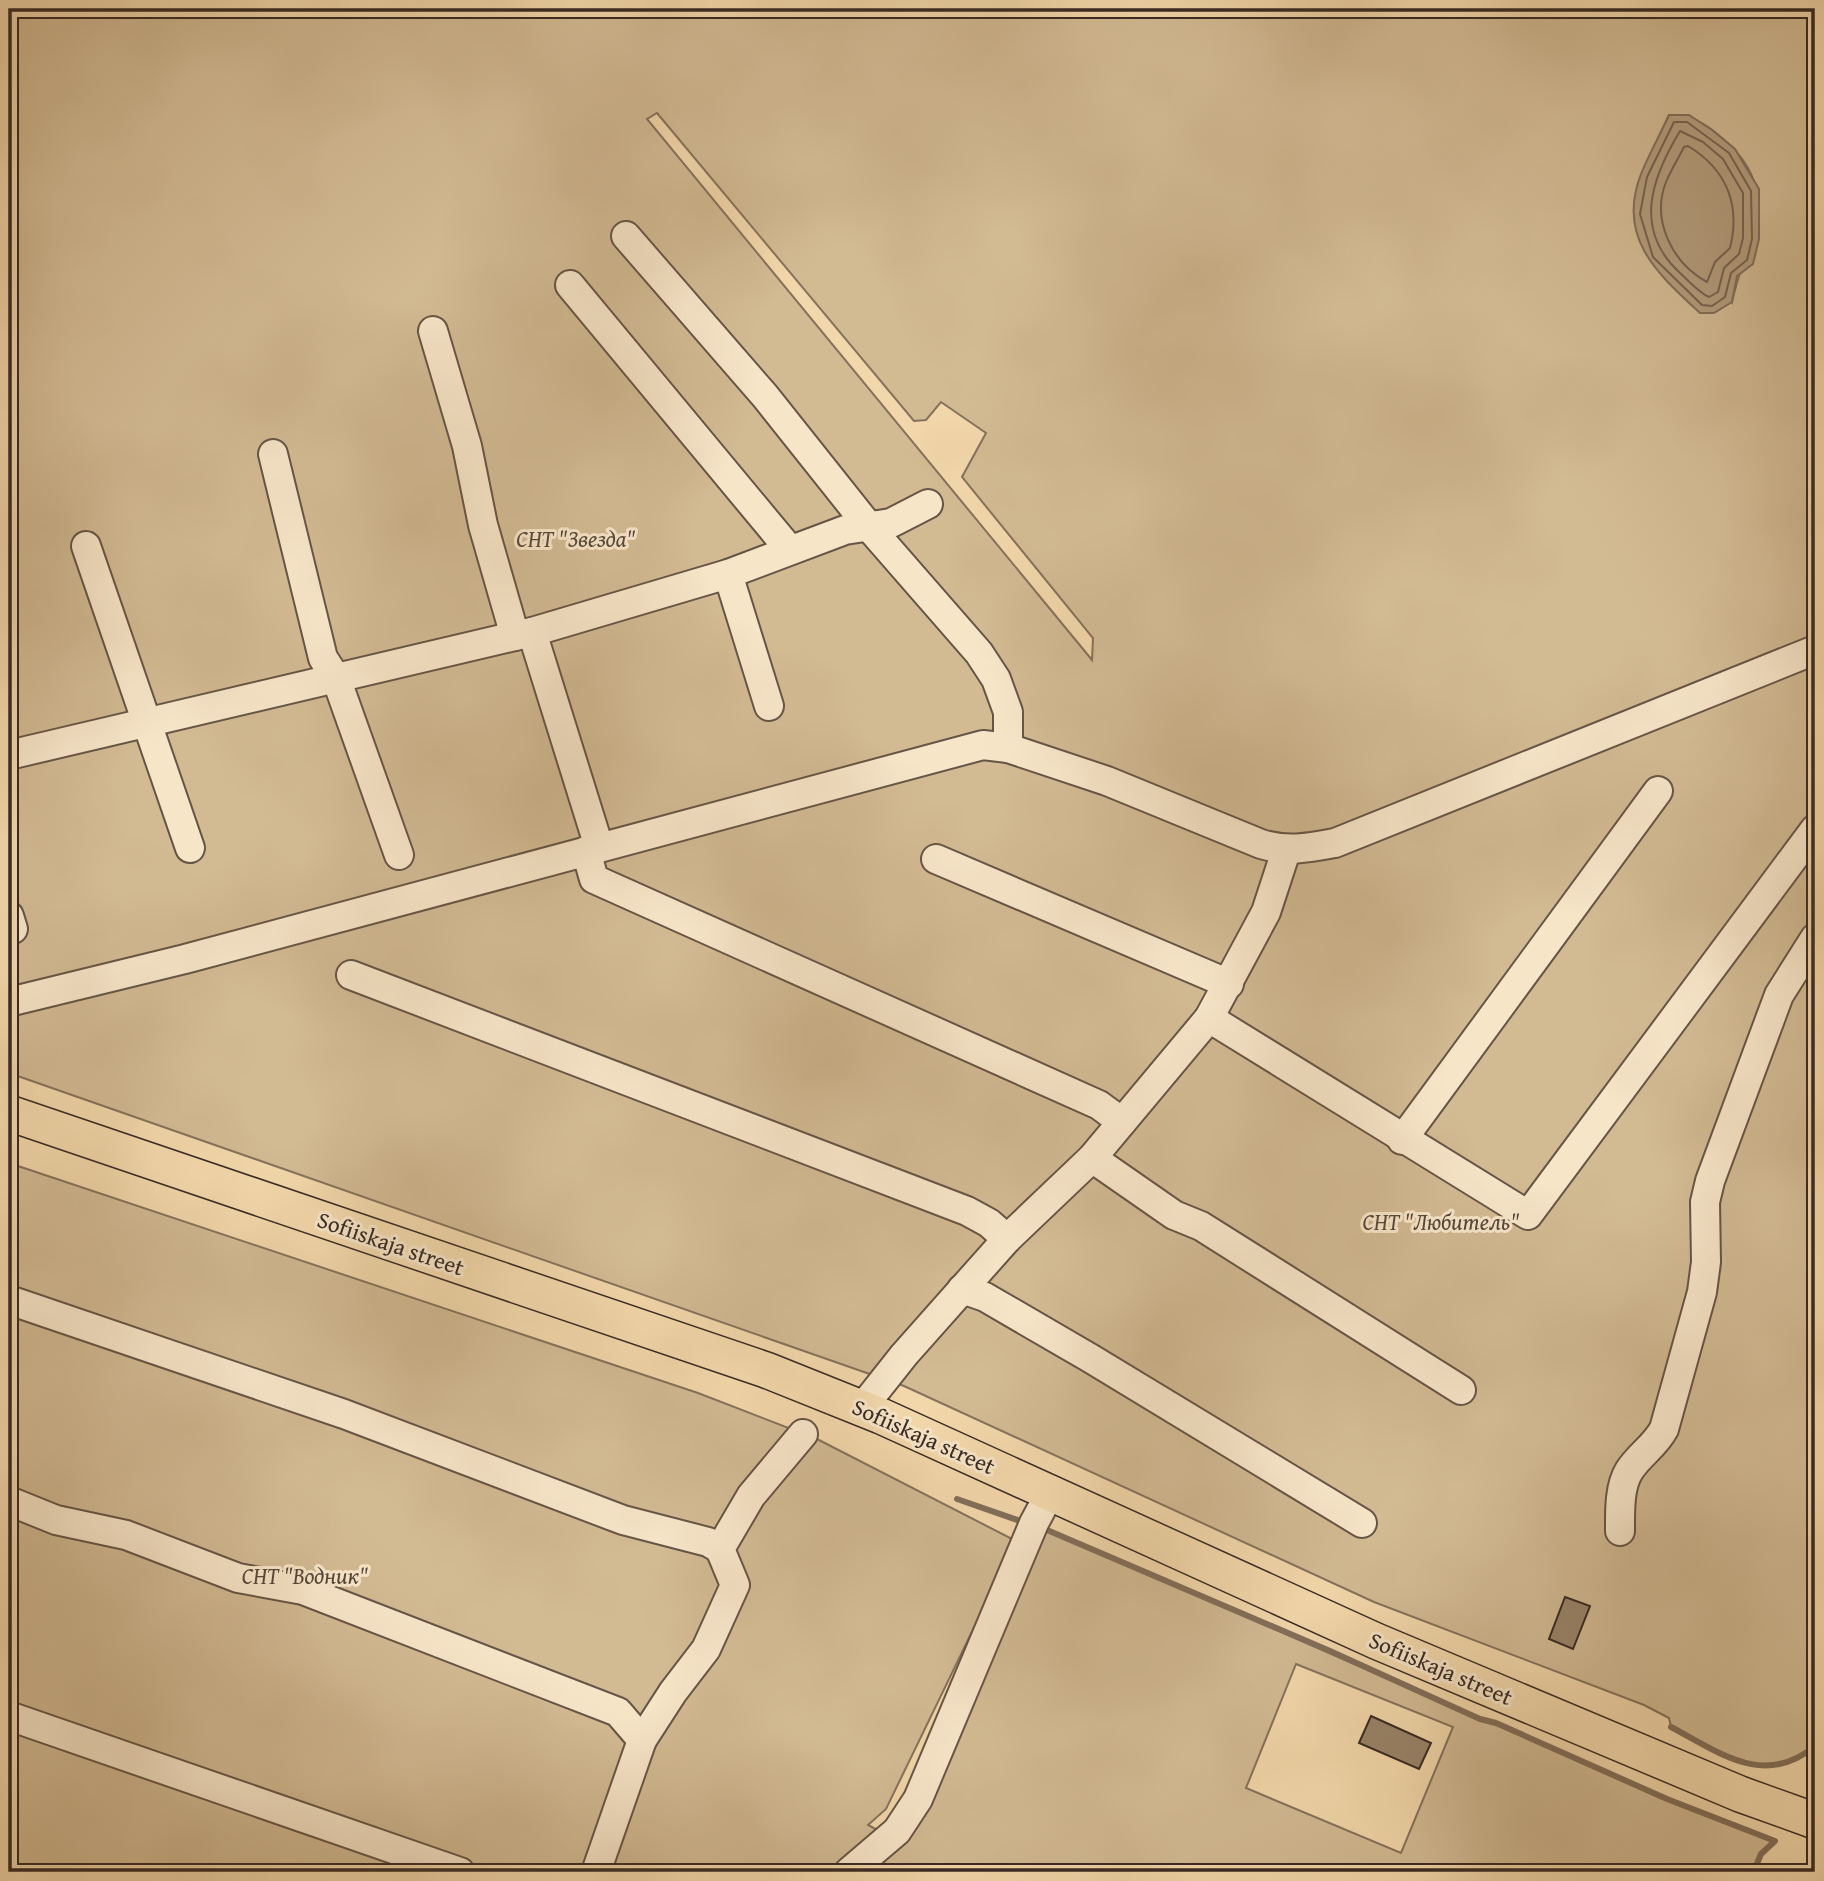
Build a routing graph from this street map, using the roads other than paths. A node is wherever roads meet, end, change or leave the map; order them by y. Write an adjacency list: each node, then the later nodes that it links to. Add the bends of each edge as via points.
1 (626, 236): 6 (lane)
2 (570, 285): 8 (lane)
3 (433, 331): 10 (lane, via 467,446 483,525)
4 (273, 454): 12 (lane, via 323,658)
5 (928, 504): 6 (lane)
6 (870, 528): 8 (lane, via 845,530); 15 (lane, via 979,653 996,679 1008,712)
7 (86, 546): 14 (lane)
8 (790, 550): 9 (lane)
9 (727, 574): 10 (lane); 13 (lane)
10 (524, 634): 12 (lane); 20 (lane)
11 (1815, 650): 21 (lane, via 1335,842)
12 (336, 678): 14 (lane); 22 (lane)
13 (769, 706)
14 (146, 723): 16 (lane); 19 (lane)
15 (1007, 748): 20 (lane, via 959,749); 21 (lane, via 1107,781)
16 (9, 755)
17 (1658, 791): 31 (lane)
18 (1815, 829): 31 (lane, via 1528,1215)
19 (190, 848)
20 (593, 849): 27 (lane); 30 (lane, via 594,879 1099,1105)
21 (1286, 851): 26 (lane, via 1266,912)
22 (399, 855)
23 (936, 859): 26 (lane)
24 (1815, 937): 42 (lane, via 1779,995 1710,1181 1702,1292 1664,1429 1657,1443 1628,1472)
25 (351, 975): 33 (lane, via 967,1211)
26 (1229, 984): 28 (lane)
27 (9, 1002)
28 (1209, 1018): 30 (lane); 31 (lane)
29 (9, 1113): 37 (main road, Sofiiskaja street, via 765,1370)
30 (1122, 1122): 32 (lane)
31 (1402, 1140)
32 (1092, 1158): 33 (lane); 36 (lane, via 1174,1216 1201,1226)
33 (1007, 1238): 34 (lane)
34 (962, 1289): 37 (lane); 41 (lane, via 985,1297 1090,1358)
35 (9, 1300): 43 (lane, via 344,1414 623,1520)
36 (1461, 1390)
37 (862, 1408): 39 (main road, Sofiiskaja street)
38 (803, 1434): 43 (lane, via 751,1496)
39 (1050, 1493): 46 (main road, Sofiiskaja street, via 1376,1641); 49 (lane, via 918,1799 897,1831)
40 (9, 1501): 45 (lane, via 56,1520 127,1535 238,1578 315,1594 618,1712)
41 (1362, 1523)
42 (1620, 1531)
43 (720, 1549): 45 (lane, via 736,1585 706,1649)
44 (9, 1716): 47 (lane)
45 (642, 1740): 48 (lane)
46 (1815, 1821)
47 (460, 1872)
48 (596, 1872)
49 (849, 1872)

